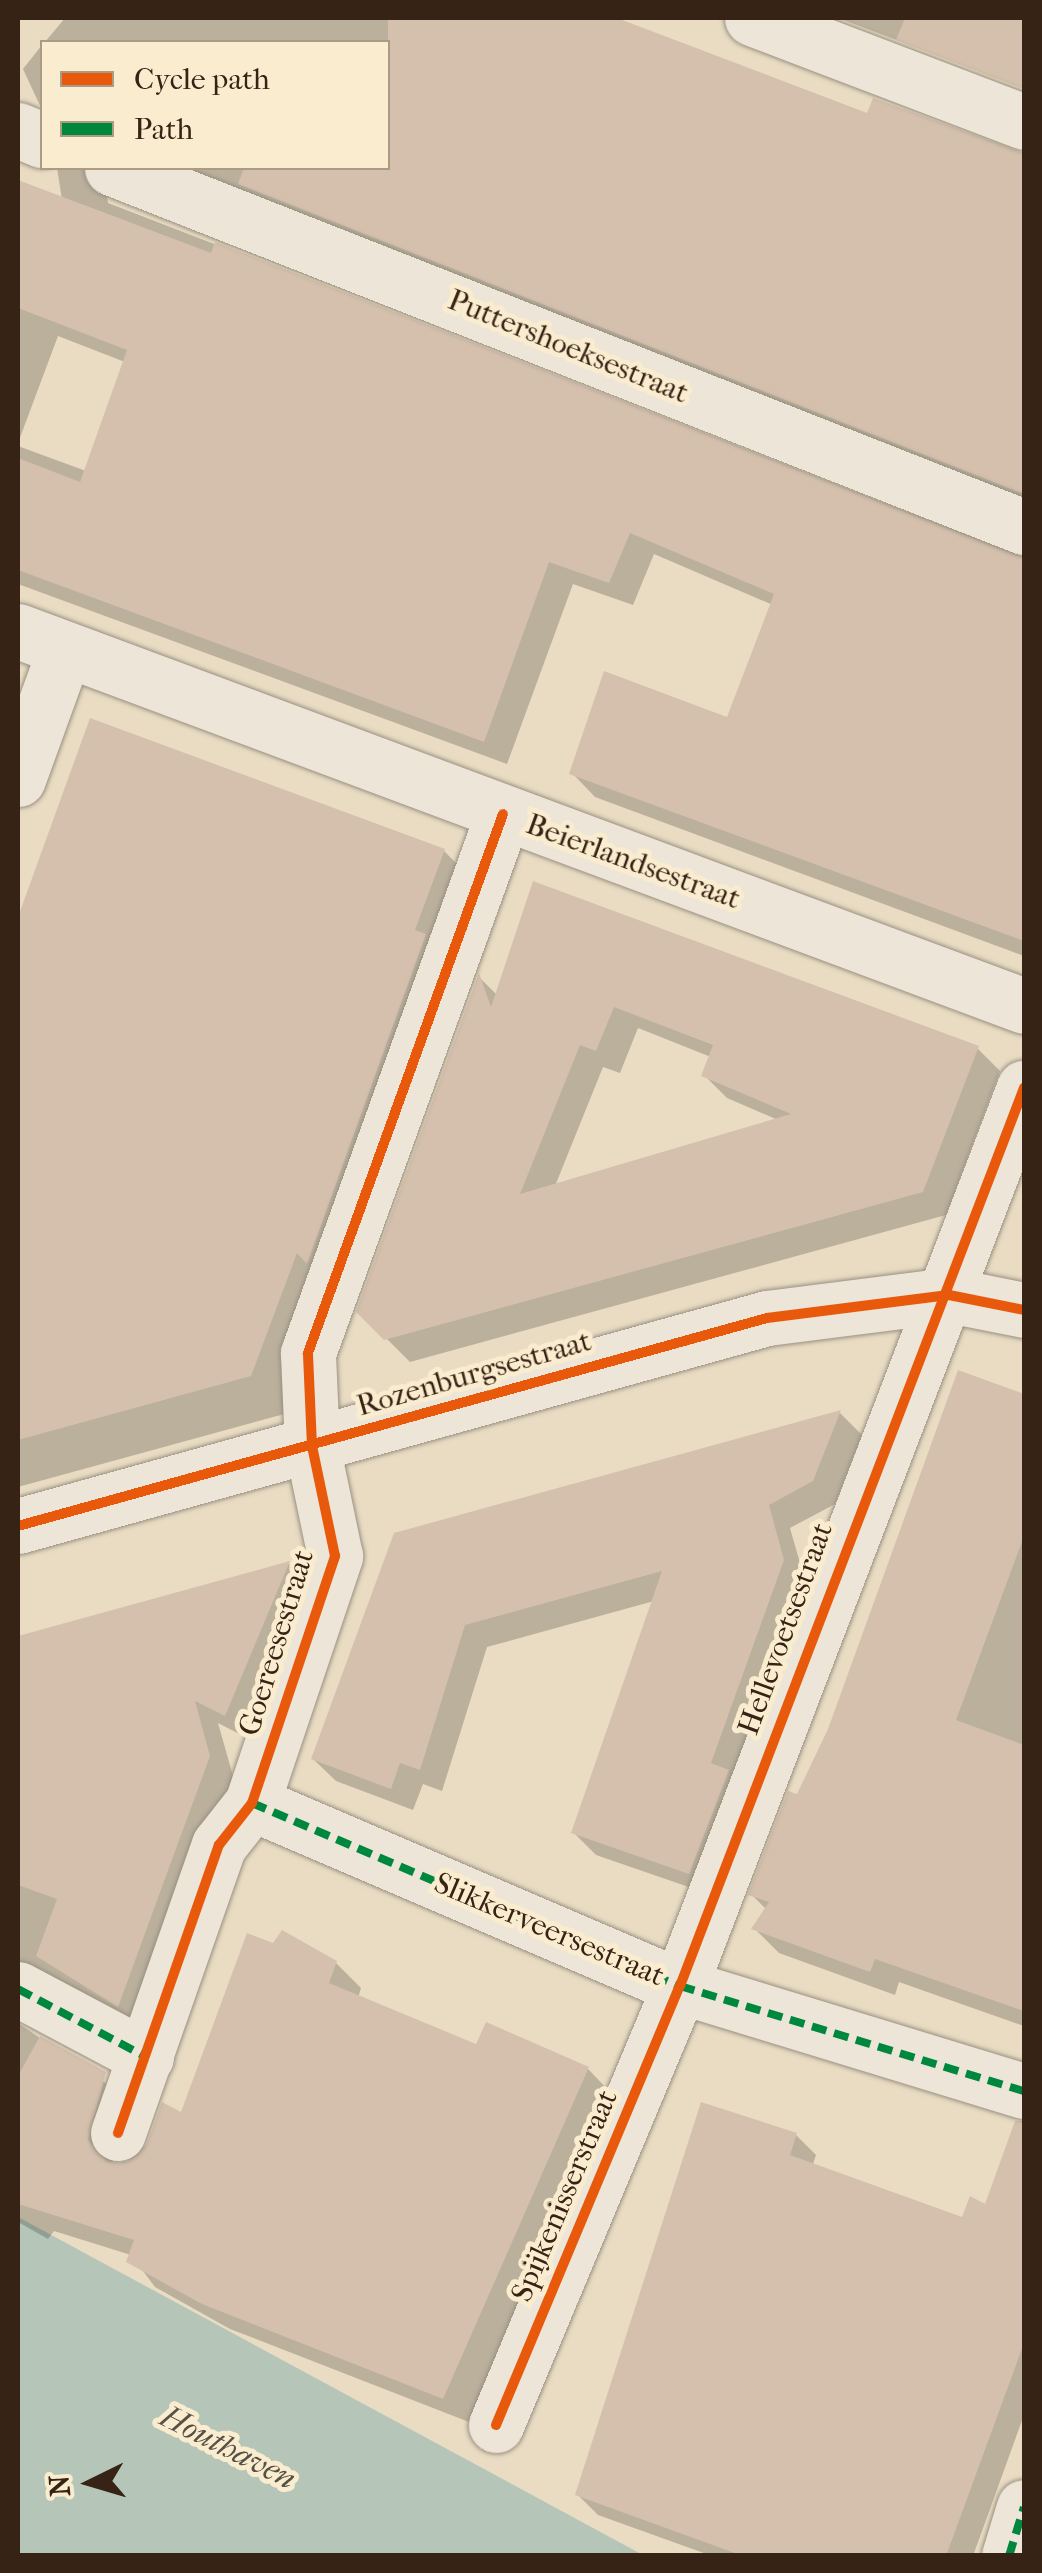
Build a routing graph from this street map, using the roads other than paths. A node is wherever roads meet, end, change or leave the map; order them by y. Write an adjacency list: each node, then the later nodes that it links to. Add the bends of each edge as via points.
1 (752, 18): 2 (street)
2 (1024, 122)
3 (117, 170): 4 (street, Puttershoeksestraat)
4 (1024, 527)
5 (41, 640): 6 (street); 7 (street, Beierlandsestraat)
6 (18, 779)
7 (502, 814): 8 (street, Beierlandsestraat); 12 (street, Goereesestraat, via 308,1353)
8 (1024, 1006)
9 (1024, 1088): 10 (street, Hellevoetsestraat)
10 (949, 1294): 11 (street, Rozenburgsestraat); 12 (street, Rozenburgsestraat, via 767,1318); 15 (street, Hellevoetsestraat, via 893,1413)
11 (1024, 1310)
12 (312, 1446): 13 (street, Rozenburgsestraat); 14 (street, Goereesestraat, via 336,1556)
13 (18, 1526)
14 (252, 1803): 15 (street, Slikkerveersestraat); 17 (street, Goereesestraat, via 220,1845)
15 (680, 1986): 18 (street, Slikkerveersestraat); 20 (street, Spijkenisserstraat)
16 (18, 1989): 17 (street)
17 (146, 2056): 19 (street, Goereesestraat)
18 (1024, 2091)
19 (118, 2133)
20 (496, 2425)
21 (1024, 2507): 22 (street)
22 (1009, 2556)

